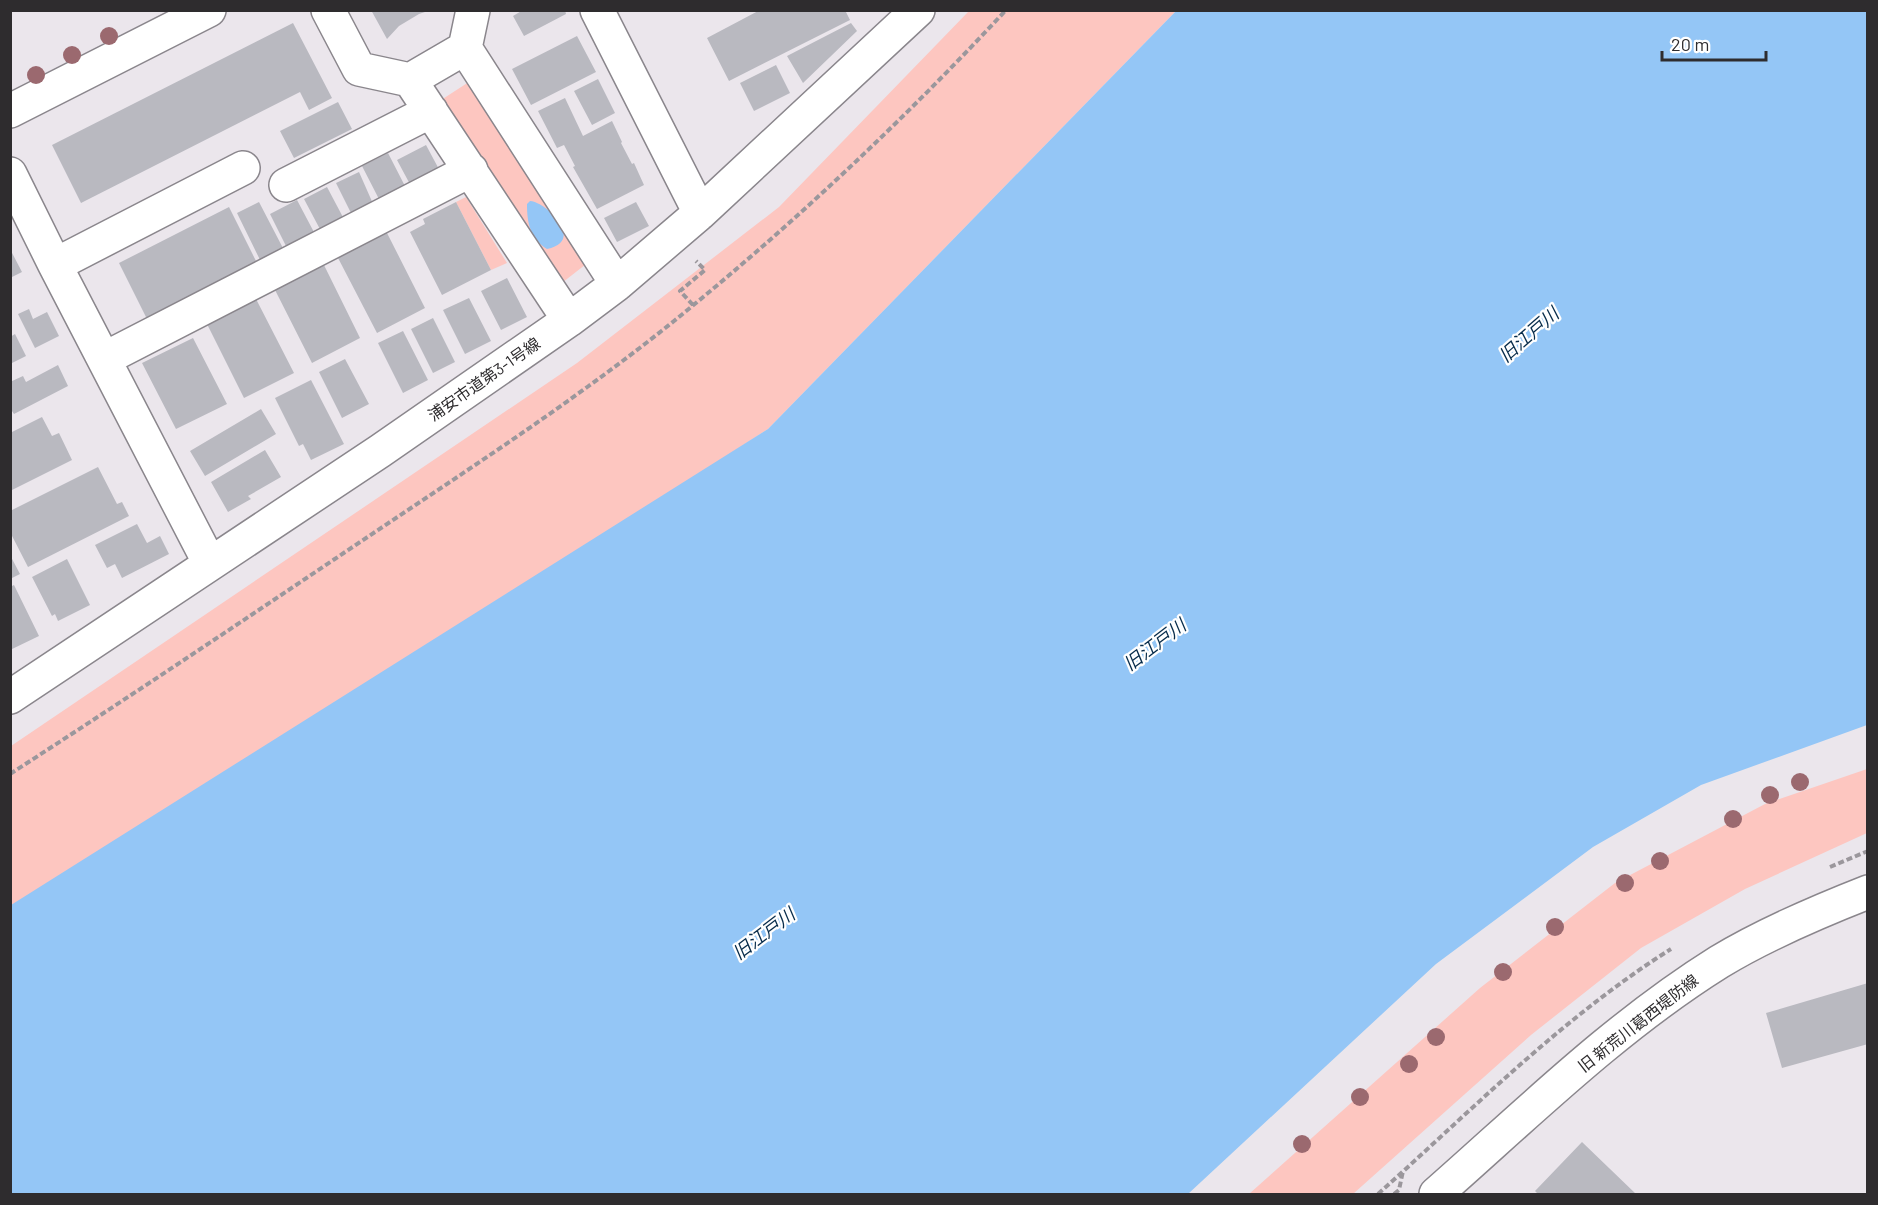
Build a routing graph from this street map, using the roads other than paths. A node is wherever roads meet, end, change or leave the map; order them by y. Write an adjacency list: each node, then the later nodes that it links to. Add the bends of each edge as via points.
1 (209, 10): 8 (street)
2 (328, 10): 7 (street, via 359,69)
3 (473, 10): 6 (street)
4 (597, 10): 14 (street)
5 (918, 10): 14 (street, 浦安市道第3-1号線)
6 (465, 48): 7 (street); 16 (street)
7 (410, 80): 9 (street)
8 (10, 111)
9 (431, 111): 11 (street); 13 (street)
10 (243, 168): 15 (street)
11 (471, 170): 17 (street); 18 (street)
12 (10, 174): 15 (street)
13 (286, 185)
14 (700, 213): 16 (street, 浦安市道第3-1号線)
15 (55, 265): 18 (street)
16 (617, 284): 17 (street, 浦安市道第3-1号線)
17 (569, 320): 19 (street, 浦安市道第3-1号線, via 381,452)
18 (104, 359): 19 (street)
19 (210, 564): 20 (street, 浦安市道第3-1号線)
20 (10, 697)
21 (1868, 892): 22 (street, 旧 新荒川葛西堤防線, via 1790,924 1719,962 1611,1040)
22 (1436, 1194)

